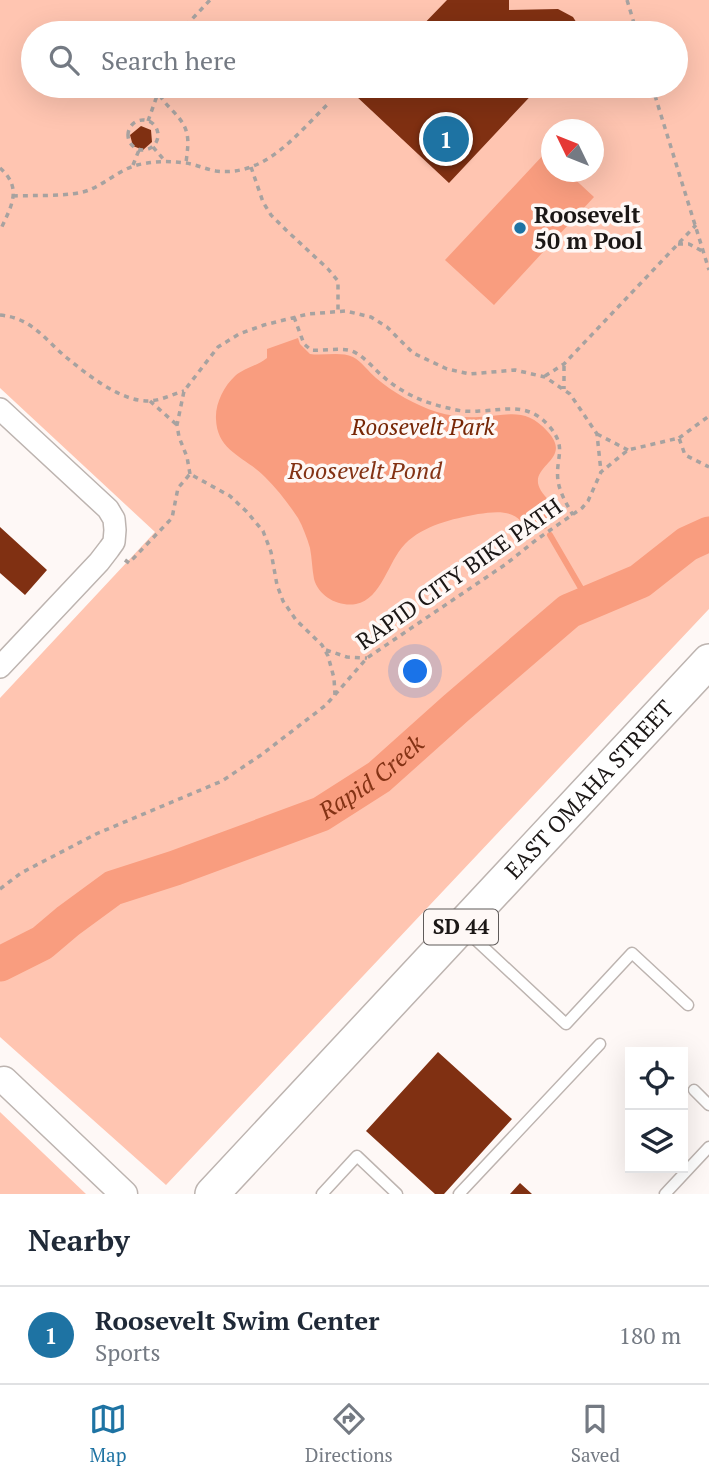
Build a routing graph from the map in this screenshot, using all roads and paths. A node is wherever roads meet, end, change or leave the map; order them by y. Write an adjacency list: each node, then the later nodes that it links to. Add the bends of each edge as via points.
1 (210, 0): 3 (path)
2 (627, 0): 4 (path)
3 (190, 21)
4 (633, 21)
5 (156, 98): 9 (path)
6 (161, 98): 13 (path, via 184,125)
7 (656, 98): 18 (path)
8 (327, 105): 15 (path, via 284,148)
9 (148, 121): 10 (path, via 158,131); 11 (path, via 137,121 129,130 130,143)
10 (153, 147): 11 (path); 12 (path)
11 (139, 150): 14 (path)
12 (166, 161): 13 (path); 14 (path)
13 (186, 163): 15 (path, via 224,172)
14 (133, 165): 17 (path, via 84,192)
15 (251, 167): 23 (path, via 271,215 338,281)
16 (0, 169): 17 (path, via 8,176)
17 (13, 196): 19 (path)
18 (696, 225): 20 (path); 21 (path)
19 (0, 231)
20 (678, 244): 21 (path); 26 (path)
21 (704, 252): 22 (path)
22 (709, 270)
23 (338, 312): 25 (path); 27 (path, via 371,317 413,353 447,369 471,374 515,370)
24 (0, 315): 30 (path, via 33,326 67,358 123,396)
25 (294, 317): 29 (path, via 223,343); 40 (path, via 311,350 344,349 358,354 388,381 421,400 461,411 519,409 536,415 561,448 559,483)
26 (564, 364): 27 (path); 28 (path)
27 (545, 377): 28 (path)
28 (564, 389): 34 (path)
29 (184, 391): 30 (path); 33 (path)
30 (150, 401): 33 (path)
31 (0, 409): 41 (street, via 108,509 114,519)
32 (709, 416): 35 (path)
33 (177, 425): 39 (path)
34 (597, 434): 36 (path); 38 (path)
35 (679, 438): 36 (path, RAPID CITY BIKE PATH); 37 (path, via 685,455)
36 (628, 450): 38 (path, RAPID CITY BIKE PATH)
37 (709, 467)
38 (601, 472): 40 (path, RAPID CITY BIKE PATH, via 588,501)
39 (190, 474): 41 (path, via 178,488 172,518 129,563); 42 (path, via 230,496 258,525 287,608)
40 (573, 515): 43 (path, RAPID CITY BIKE PATH)
41 (112, 539): 45 (street, via 99,562)
42 (326, 650): 43 (path); 46 (path)
43 (367, 658): 46 (path, RAPID CITY BIKE PATH)
44 (709, 661): 48 (main road, EAST OMAHA STREET / SD 44)
45 (0, 667)
46 (335, 695): 47 (path, RAPID CITY BIKE PATH, via 222,781 96,834 21,873)
47 (0, 890)
48 (461, 926): 49 (lane, via 566,1024 632,953); 56 (main road, EAST OMAHA STREET / SD 44)
49 (688, 1005)
50 (600, 1044): 59 (lane)
51 (2, 1079): 55 (street)
52 (694, 1090): 53 (lane)
53 (709, 1105)
54 (709, 1147): 60 (lane)
55 (124, 1194)
56 (212, 1194)
57 (322, 1194): 58 (lane, via 357,1156)
58 (397, 1194)
59 (459, 1194)
60 (665, 1194)

